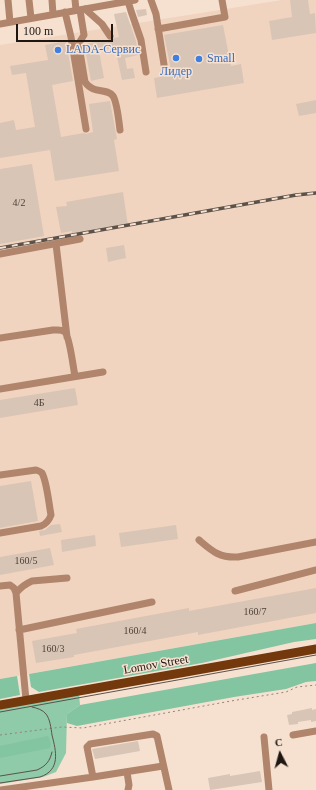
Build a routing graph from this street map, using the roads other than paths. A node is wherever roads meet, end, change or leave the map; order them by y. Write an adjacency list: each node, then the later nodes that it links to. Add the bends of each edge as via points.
1 (8, 0): 14 (street)
2 (29, 0): 13 (street)
3 (52, 0): 12 (street)
4 (75, 0): 10 (street)
5 (151, 0): 16 (street)
6 (222, 0): 16 (street, via 225,17)
7 (119, 1): 8 (street); 9 (street)
8 (132, 1): 19 (street, via 131,11 141,40)
9 (94, 4): 10 (street)
10 (80, 10): 11 (street); 17 (street, via 102,24); 21 (street, via 84,35 79,46 85,82 93,90 109,92 112,95)
11 (65, 12): 12 (street); 20 (street)
12 (53, 14): 13 (street)
13 (31, 18): 14 (street)
14 (10, 22): 15 (street)
15 (0, 24)
16 (158, 29): 18 (street)
17 (110, 36)
18 (164, 71)
19 (146, 72)
20 (86, 129)
21 (120, 130)
22 (80, 239): 23 (street)
23 (56, 244): 24 (street); 26 (street)
24 (0, 254)
25 (0, 338): 26 (street, via 53,330 64,332)
26 (68, 338): 28 (street)
27 (103, 372): 28 (street)
28 (75, 376): 29 (street)
29 (0, 389)
30 (0, 475): 31 (street, via 40,471 47,489 51,516 50,520 41,526)
31 (0, 533)
32 (199, 540): 33 (street, via 228,558)
33 (316, 542)
34 (316, 570): 37 (street)
35 (67, 578): 38 (street, via 32,581)
36 (0, 586): 38 (street, via 10,585)
37 (235, 591)
38 (16, 593): 40 (street)
39 (152, 602): 40 (street)
40 (19, 630): 42 (street)
41 (316, 649): 42 (main road, Lomov Street)
42 (26, 700): 43 (main road, Lomov Street)
43 (0, 705)
44 (316, 731): 45 (street)
45 (292, 735)
46 (264, 737): 55 (street)
47 (163, 766): 48 (street); 49 (street, via 157,736 153,734 90,744 87,747); 54 (street)
48 (127, 772): 49 (street); 53 (street)
49 (93, 777): 50 (street)
50 (65, 781): 51 (street); 52 (street)
51 (1, 790)
52 (65, 790)
53 (128, 790)
54 (169, 790)
55 (268, 790)

